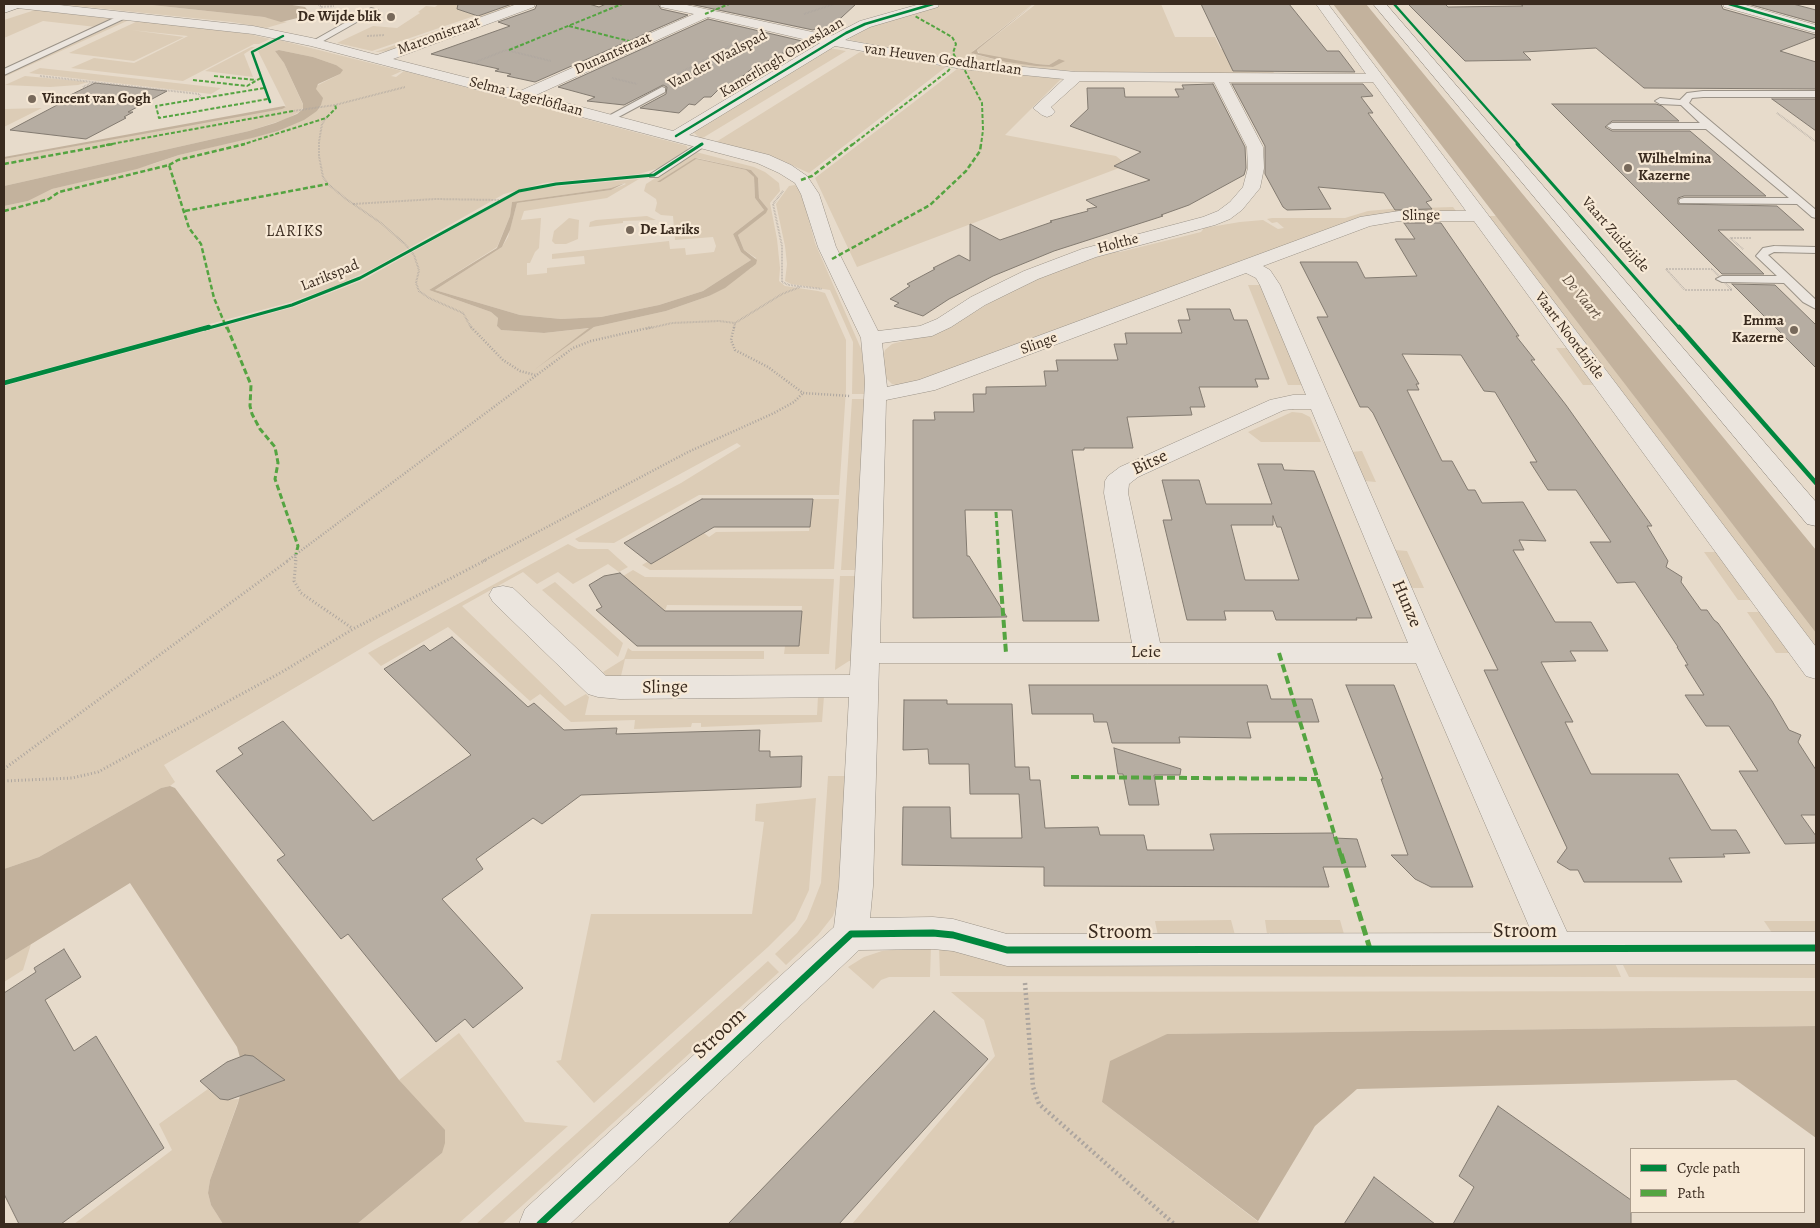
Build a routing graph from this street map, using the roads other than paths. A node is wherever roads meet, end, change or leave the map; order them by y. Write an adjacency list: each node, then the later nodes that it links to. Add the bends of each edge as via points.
1 (16, 4): 8 (street); 11 (street, Selma Lagerlöflaan)
2 (529, 4): 15 (street, Marconistraat)
3 (666, 4): 10 (street, van Heuven Goedhartlaan)
4 (933, 4): 14 (street, Kamerlingh Onneslaan, via 864,24)
5 (1322, 4): 19 (street, Vaart Noordzijde)
6 (1379, 4): 44 (street, Vaart Zuidzijde)
7 (1729, 4): 12 (street)
8 (4, 9)
9 (374, 10): 13 (lane)
10 (705, 14): 14 (street, van Heuven Goedhartlaan); 22 (street, Dunantstraat)
11 (128, 15): 13 (street, Selma Lagerlöflaan); 16 (lane)
12 (1816, 28)
13 (320, 40): 15 (street, Selma Lagerlöflaan)
14 (831, 42): 17 (street, van Heuven Goedhartlaan, via 962,65); 29 (street, Kamerlingh Onneslaan)
15 (379, 59): 22 (street, Selma Lagerlöflaan)
16 (4, 72)
17 (1076, 76): 18 (street, van Heuven Goedhartlaan); 25 (street, via 1041,108)
18 (1219, 78): 19 (street, van Heuven Goedhartlaan); 41 (street, Holthe, via 1255,147 1256,168 1251,188 1224,215 1209,222 1112,245 1031,275 978,300 925,332)
19 (1377, 78): 35 (street, Vaart Noordzijde)
20 (662, 90): 26 (lane, Van der Waalspad)
21 (1816, 94): 24 (lane, via 1690,95 1684,98)
22 (522, 96): 26 (street, Selma Lagerlöflaan)
23 (1660, 101): 24 (lane)
24 (1684, 103): 28 (lane)
25 (1047, 112)
26 (608, 118): 29 (street, Selma Lagerlöflaan)
27 (1612, 126): 28 (lane)
28 (1709, 126): 33 (lane)
29 (676, 136): 30 (street, Selma Lagerlöflaan)
30 (702, 144): 31 (lane); 41 (street, Selma Lagerlöflaan, via 768,161 801,180 814,202 827,247)
31 (654, 174)
32 (1684, 201): 33 (lane)
33 (1799, 201): 34 (lane)
34 (1816, 215)
35 (1479, 216): 37 (street, Slinge, via 1399,216 1366,221); 49 (street, Vaart Noordzijde)
36 (1816, 250): 39 (lane, via 1763,253 1765,260)
37 (1248, 266): 42 (street, Slinge, via 928,386); 43 (street, Hunze, via 1263,274 1270,285)
38 (1722, 280): 39 (lane)
39 (1786, 280): 40 (lane)
40 (1816, 305)
41 (871, 338): 42 (street, Selma Lagerlöflaan)
42 (863, 396): 46 (street)
43 (1320, 402): 47 (street, Bitse, via 1278,405 1129,472 1117,481 1116,493); 48 (street, Hunze)
44 (1816, 518)
45 (503, 595): 50 (street, Slinge, via 598,686)
46 (865, 653): 47 (street, Leie); 50 (street)
47 (1148, 653): 48 (street, Leie)
48 (1426, 653): 52 (street, Hunze)
49 (1816, 668)
50 (863, 686): 51 (street, via 856,886)
51 (850, 934): 52 (street, Stroom, via 953,935 1007,950); 54 (street, Stroom)
52 (1556, 948): 53 (street, Stroom)
53 (1816, 948)
54 (551, 1221)

